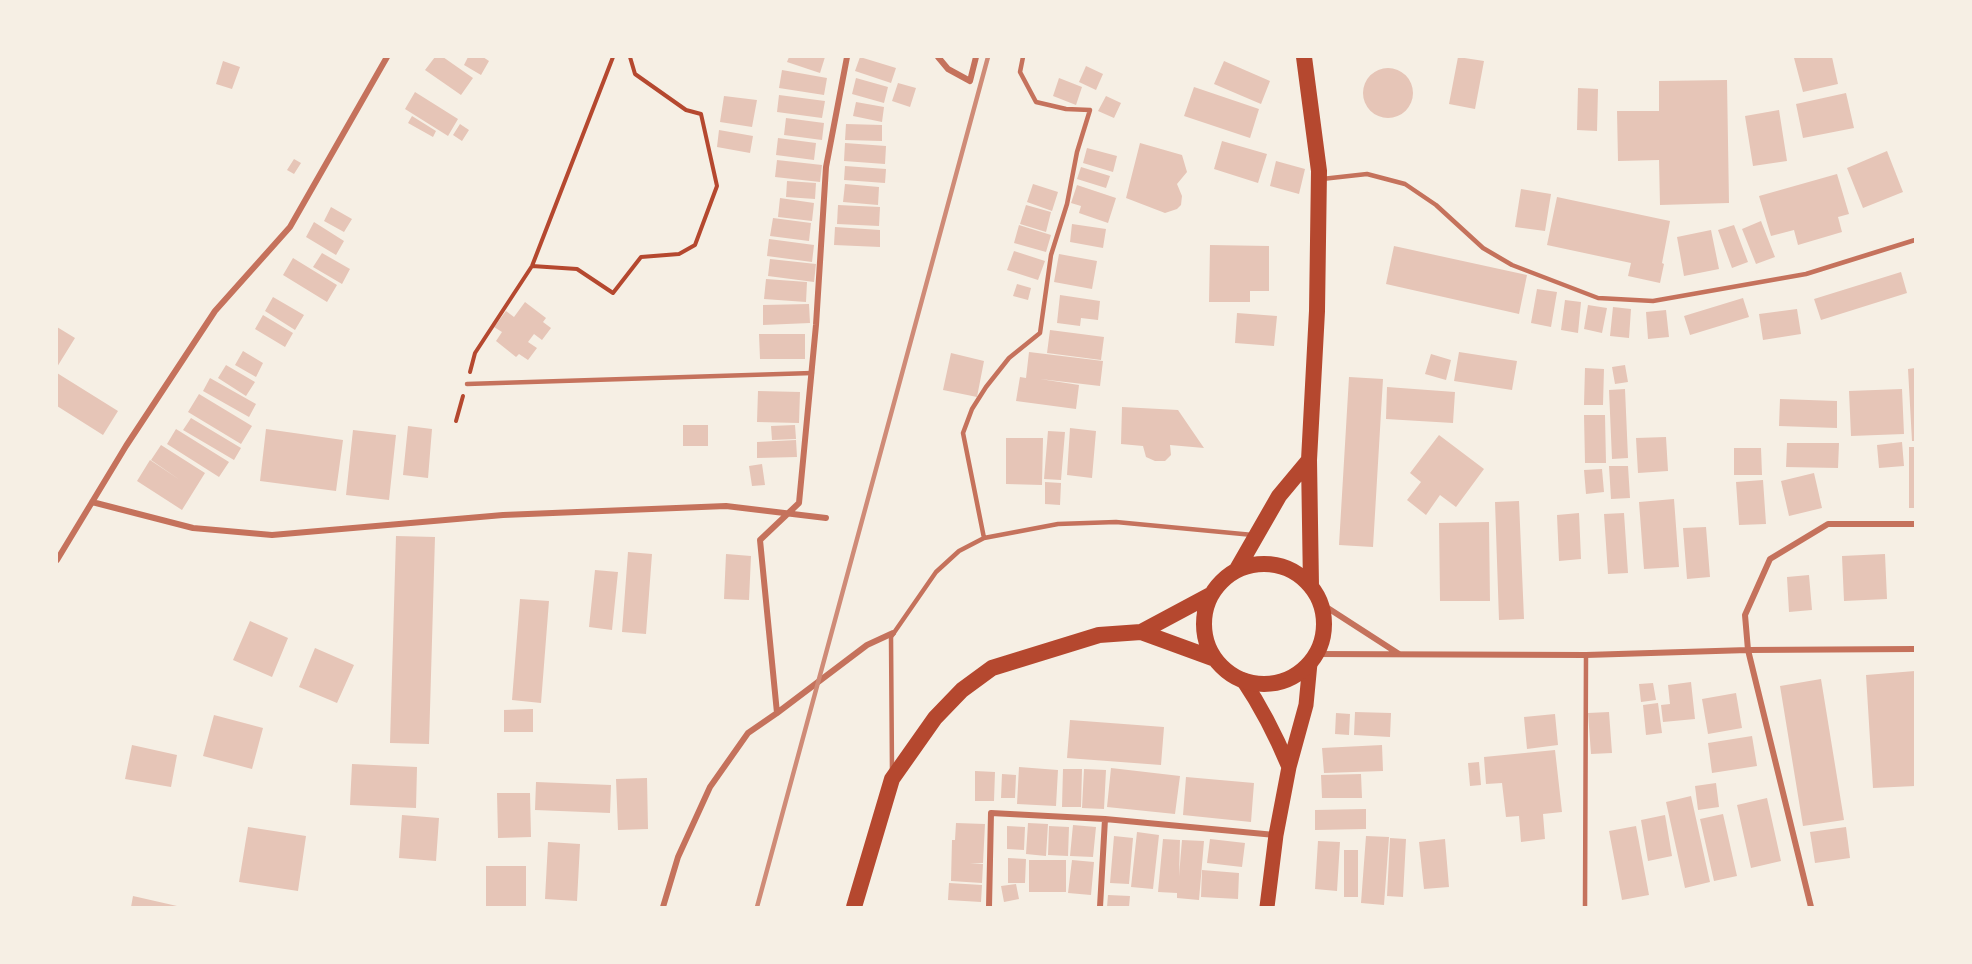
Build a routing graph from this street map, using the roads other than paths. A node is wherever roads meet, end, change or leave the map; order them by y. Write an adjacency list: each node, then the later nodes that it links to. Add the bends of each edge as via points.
1 (387, 57): 12 (street, via 290,227 215,311)
2 (847, 57): 9 (street, via 826,167)
3 (938, 57): 4 (street, via 948,69 970,81)
4 (976, 57)
5 (1023, 57): 17 (lane, via 1020,72 1036,102 1090,110 1051,255 1040,333 1009,358 986,387 963,433)
6 (1304, 57): 7 (highway)
7 (1319, 179): 8 (lane, via 1367,174 1405,184 1436,205 1484,248 1512,265 1598,298 1653,301 1806,274); 11 (highway)
8 (1915, 240)
9 (812, 373): 10 (lane); 13 (street, via 799,503)
10 (467, 384)
11 (1309, 460): 16 (highway, via 1280,496); 20 (highway)
12 (92, 502): 13 (street, via 193,528 272,535 503,515 726,506); 18 (street)
13 (788, 514): 14 (street); 32 (street, via 760,540)
14 (826, 518)
15 (1915, 524): 26 (street, via 1828,524 1770,559 1745,615)
16 (1256, 536): 17 (lane, via 1116,522 1058,524); 19 (highway)
17 (984, 538): 24 (lane, via 959,551 936,572)
18 (57, 560)
19 (1236, 571): 20 (highway, via 1276,565); 21 (highway)
20 (1311, 586): 22 (highway)
21 (1212, 594): 23 (highway); 29 (highway, via 1205,627)
22 (1320, 603): 27 (street); 30 (highway, via 1323,638)
23 (1141, 632): 29 (highway); 34 (highway, via 1100,635 992,668 962,690 935,718)
24 (893, 633): 32 (street, via 867,645); 34 (lane)
25 (1915, 649): 26 (street)
26 (1748, 650): 28 (street); 43 (street)
27 (1400, 654): 28 (street); 30 (street)
28 (1586, 655): 42 (lane)
29 (1215, 659): 31 (highway)
30 (1313, 659): 31 (highway, via 1296,675 1279,682); 33 (main road, via 1306,705)
31 (1243, 680): 33 (main road, via 1275,731)
32 (777, 713): 37 (street, via 748,733 710,787 678,857)
33 (1289, 768): 36 (main road)
34 (892, 779): 38 (highway)
35 (1105, 819): 36 (street); 39 (street, via 991,813); 40 (street)
36 (1276, 836): 41 (main road)
37 (663, 907)
38 (854, 907)
39 (989, 907)
40 (1100, 907)
41 (1267, 907)
42 (1585, 907)
43 (1811, 907)

